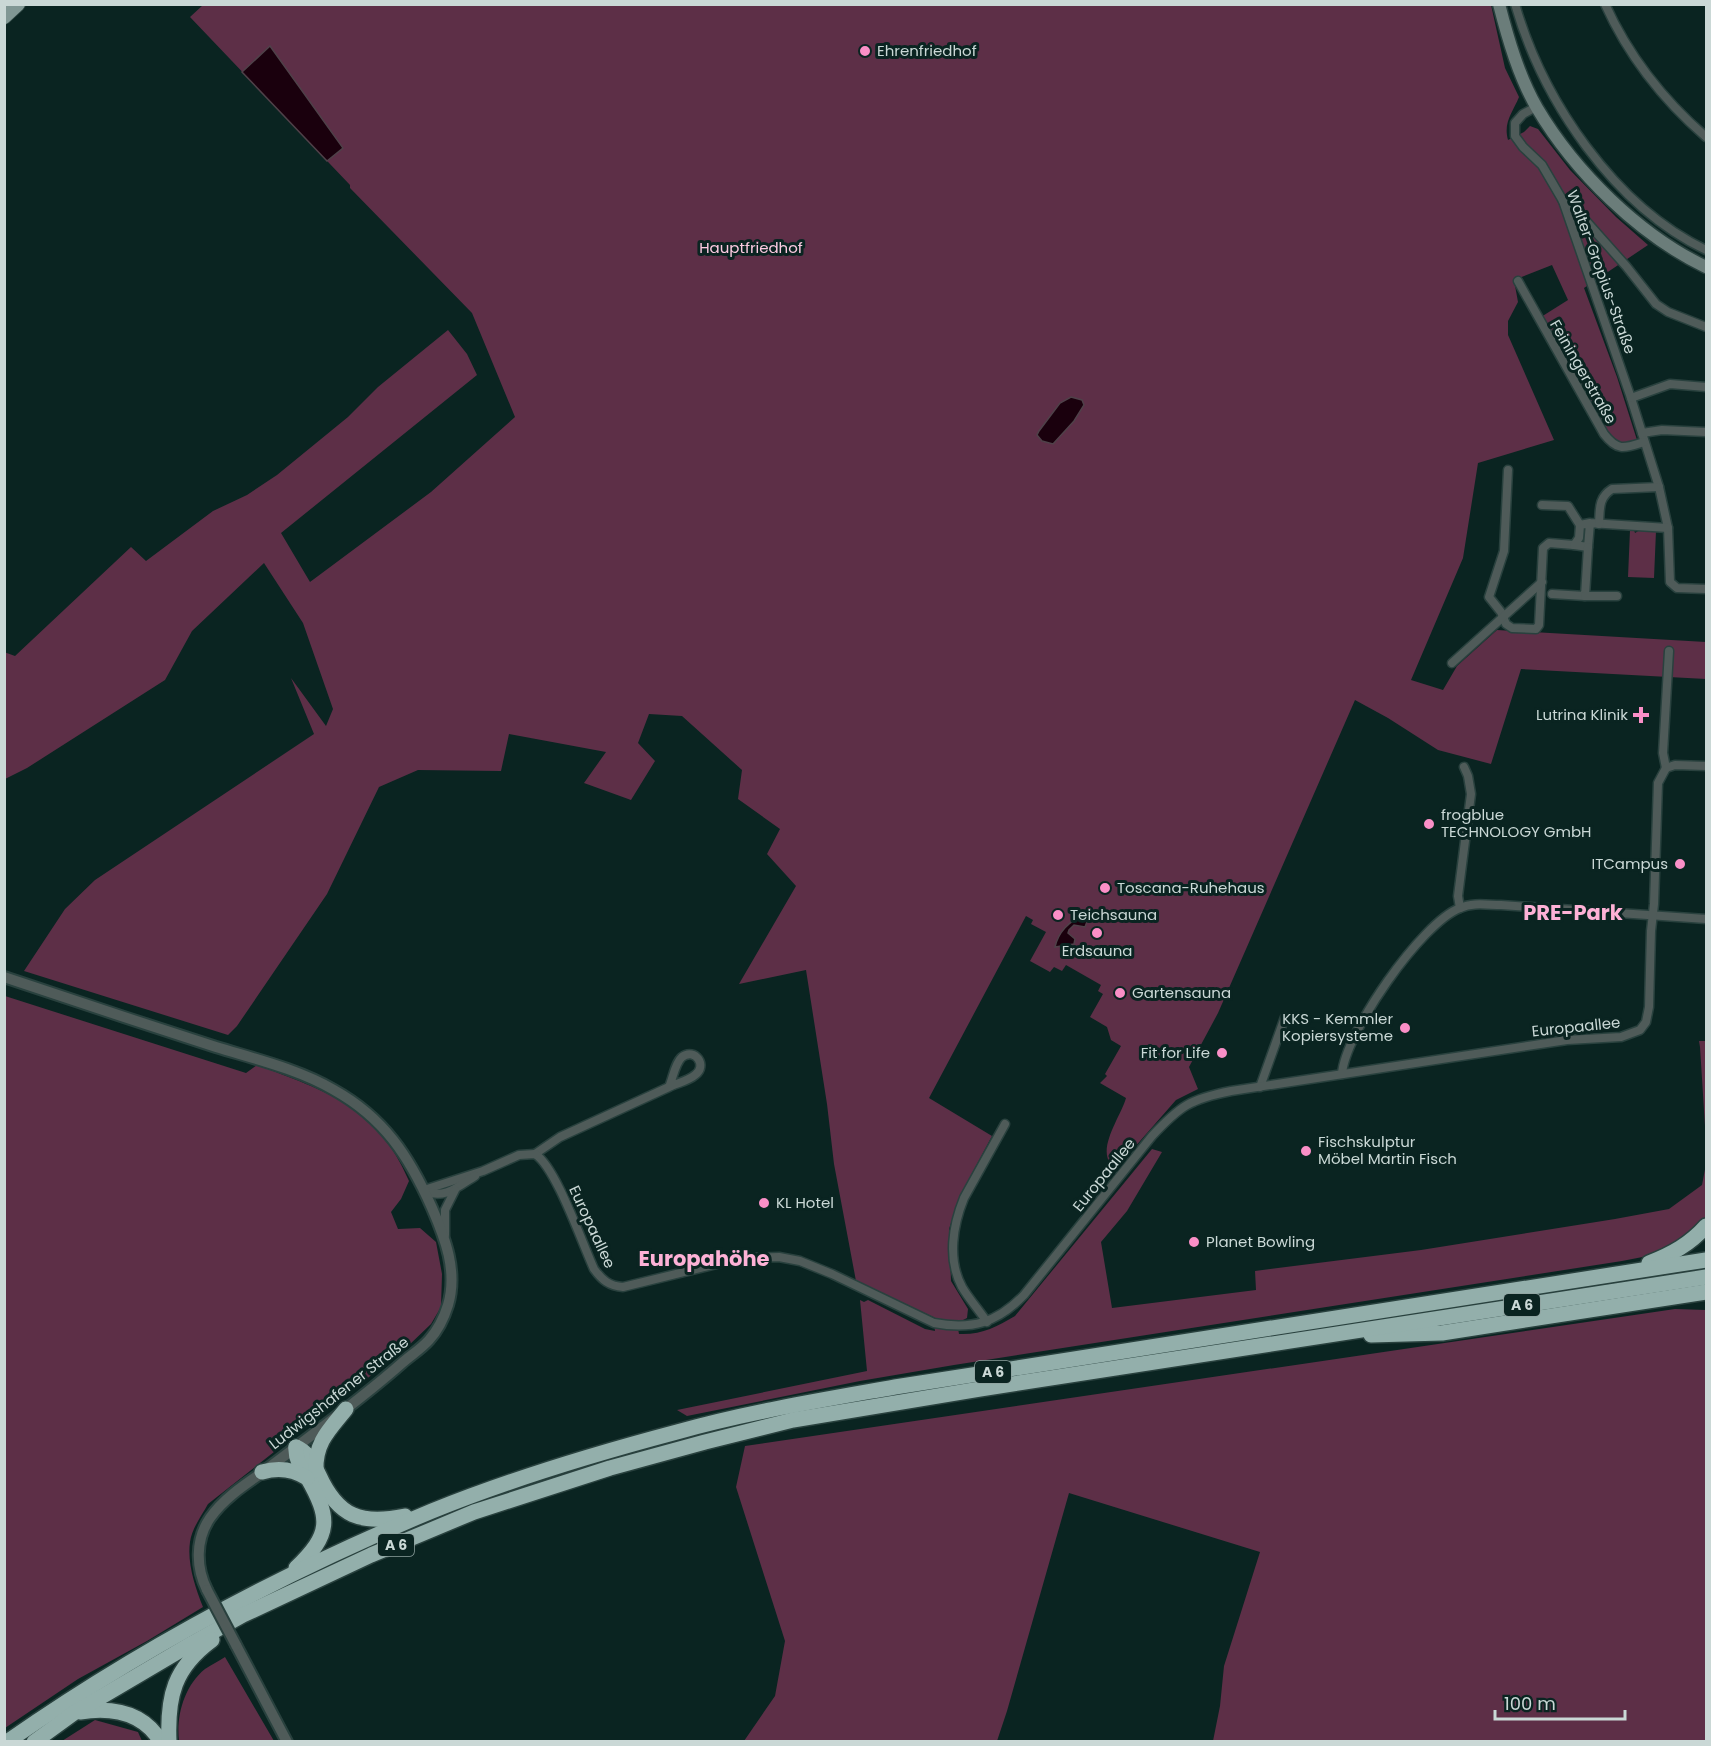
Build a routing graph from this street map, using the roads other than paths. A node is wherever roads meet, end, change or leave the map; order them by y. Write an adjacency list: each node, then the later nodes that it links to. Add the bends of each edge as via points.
1 (18, 4): 5 (main road)
2 (1499, 4): 6 (main road, via 1508,39)
3 (1515, 4): 9 (street, via 1550,90 1597,160 1667,227)
4 (1605, 4): 7 (street, via 1644,73)
5 (4, 17)
6 (1536, 107): 8 (street, Walter-Gropius-Straße, via 1518,118 1515,136 1542,165); 10 (main road, via 1566,150 1601,189 1653,235)
7 (1707, 136)
8 (1563, 201): 12 (street, via 1585,220 1656,304); 14 (street, Walter-Gropius-Straße)
9 (1707, 250)
10 (1707, 267)
11 (1518, 281): 16 (street, Feiningerstraße, via 1604,434 1617,447)
12 (1707, 327)
13 (1707, 387): 14 (street, via 1670,384)
14 (1631, 398): 16 (street, Walter-Gropius-Straße)
15 (1707, 432): 16 (street, via 1662,430)
16 (1643, 438): 18 (street, Walter-Gropius-Straße)
17 (1508, 470): 30 (street, via 1504,551 1489,597)
18 (1659, 487): 20 (street, via 1612,489 1600,500); 22 (street, Walter-Gropius-Straße)
19 (1542, 505): 21 (street, via 1568,506)
20 (1595, 524): 21 (street); 22 (street); 24 (street)
21 (1580, 525): 23 (street)
22 (1668, 528): 26 (street, Walter-Gropius-Straße, via 1670,582 1673,586)
23 (1574, 545): 24 (street); 25 (street, via 1549,543 1543,548)
24 (1588, 547): 28 (street)
25 (1542, 582): 30 (street); 30 (street, via 1536,629 1512,628)
26 (1707, 589)
27 (1552, 594): 28 (street)
28 (1586, 596): 29 (street)
29 (1617, 596)
30 (1502, 617): 32 (street)
31 (1669, 651): 35 (street, via 1663,753)
32 (1452, 663)
33 (1707, 766): 35 (street)
34 (1464, 767): 36 (street, via 1471,794 1458,896)
35 (1666, 768): 37 (street, via 1658,783)
36 (1460, 908): 37 (street, via 1501,905); 41 (street, via 1432,930 1394,971 1346,1052)
37 (1653, 915): 38 (street); 41 (street, Europaallee, via 1648,1016 1640,1030 1622,1037 1567,1040)
38 (1707, 919)
39 (4, 977): 48 (street, Ludwigshafener Straße, via 329,1087 392,1137)
40 (1285, 1017): 43 (street)
41 (1342, 1074): 43 (street, Europaallee)
42 (669, 1087): 45 (street, via 560,1137)
43 (1260, 1087): 57 (street, Europaallee, via 1203,1096 1172,1115 1024,1295 1007,1312)
44 (1005, 1124): 57 (street, via 964,1198 953,1236 958,1276)
45 (535, 1154): 46 (street, via 519,1155); 57 (street, Europaallee, via 554,1177 594,1269 603,1281 615,1287 741,1258 767,1256 800,1261 934,1323 969,1326)
46 (483, 1171): 47 (street); 48 (street)
47 (457, 1188): 48 (street, via 440,1195); 50 (street, via 444,1216)
48 (424, 1190): 50 (street, Ludwigshafener Straße)
49 (1707, 1226): 52 (highway, A 6, via 1689,1244)
50 (446, 1245): 59 (street, Ludwigshafener Straße, via 452,1284 439,1325 423,1345)
51 (1707, 1260): 52 (highway, A 6)
52 (1621, 1274): 63 (highway, A 6, via 791,1405 679,1431 551,1469)
53 (1707, 1277): 58 (highway, A 6)
54 (1707, 1292): 55 (highway)
55 (1671, 1298): 56 (highway); 58 (highway, via 1442,1333)
56 (1707, 1301)
57 (987, 1322)
58 (1338, 1333): 65 (highway, A 6, via 793,1420 705,1442 474,1512)
59 (346, 1409): 60 (street, Ludwigshafener Straße); 62 (highway, via 320,1444)
60 (296, 1447): 61 (street, Ludwigshafener Straße); 62 (highway, via 298,1461)
61 (262, 1472): 62 (highway, via 275,1469); 71 (street, Ludwigshafener Straße, bridge, via 220,1505 205,1527 199,1566 207,1590)
62 (312, 1474): 63 (highway, via 331,1498 355,1516 380,1520); 64 (highway, via 323,1532 316,1547)
63 (435, 1510): 64 (highway, A 6)
64 (287, 1576): 67 (highway, A 6, via 125,1664)
65 (243, 1615): 66 (highway, A 6); 70 (highway, via 203,1646 183,1669 168,1705)
66 (74, 1713): 68 (highway, A 6); 69 (highway, via 105,1709 127,1713 149,1726)
67 (7, 1742)
68 (34, 1742)
69 (161, 1742)
70 (169, 1742)
71 (286, 1742)

